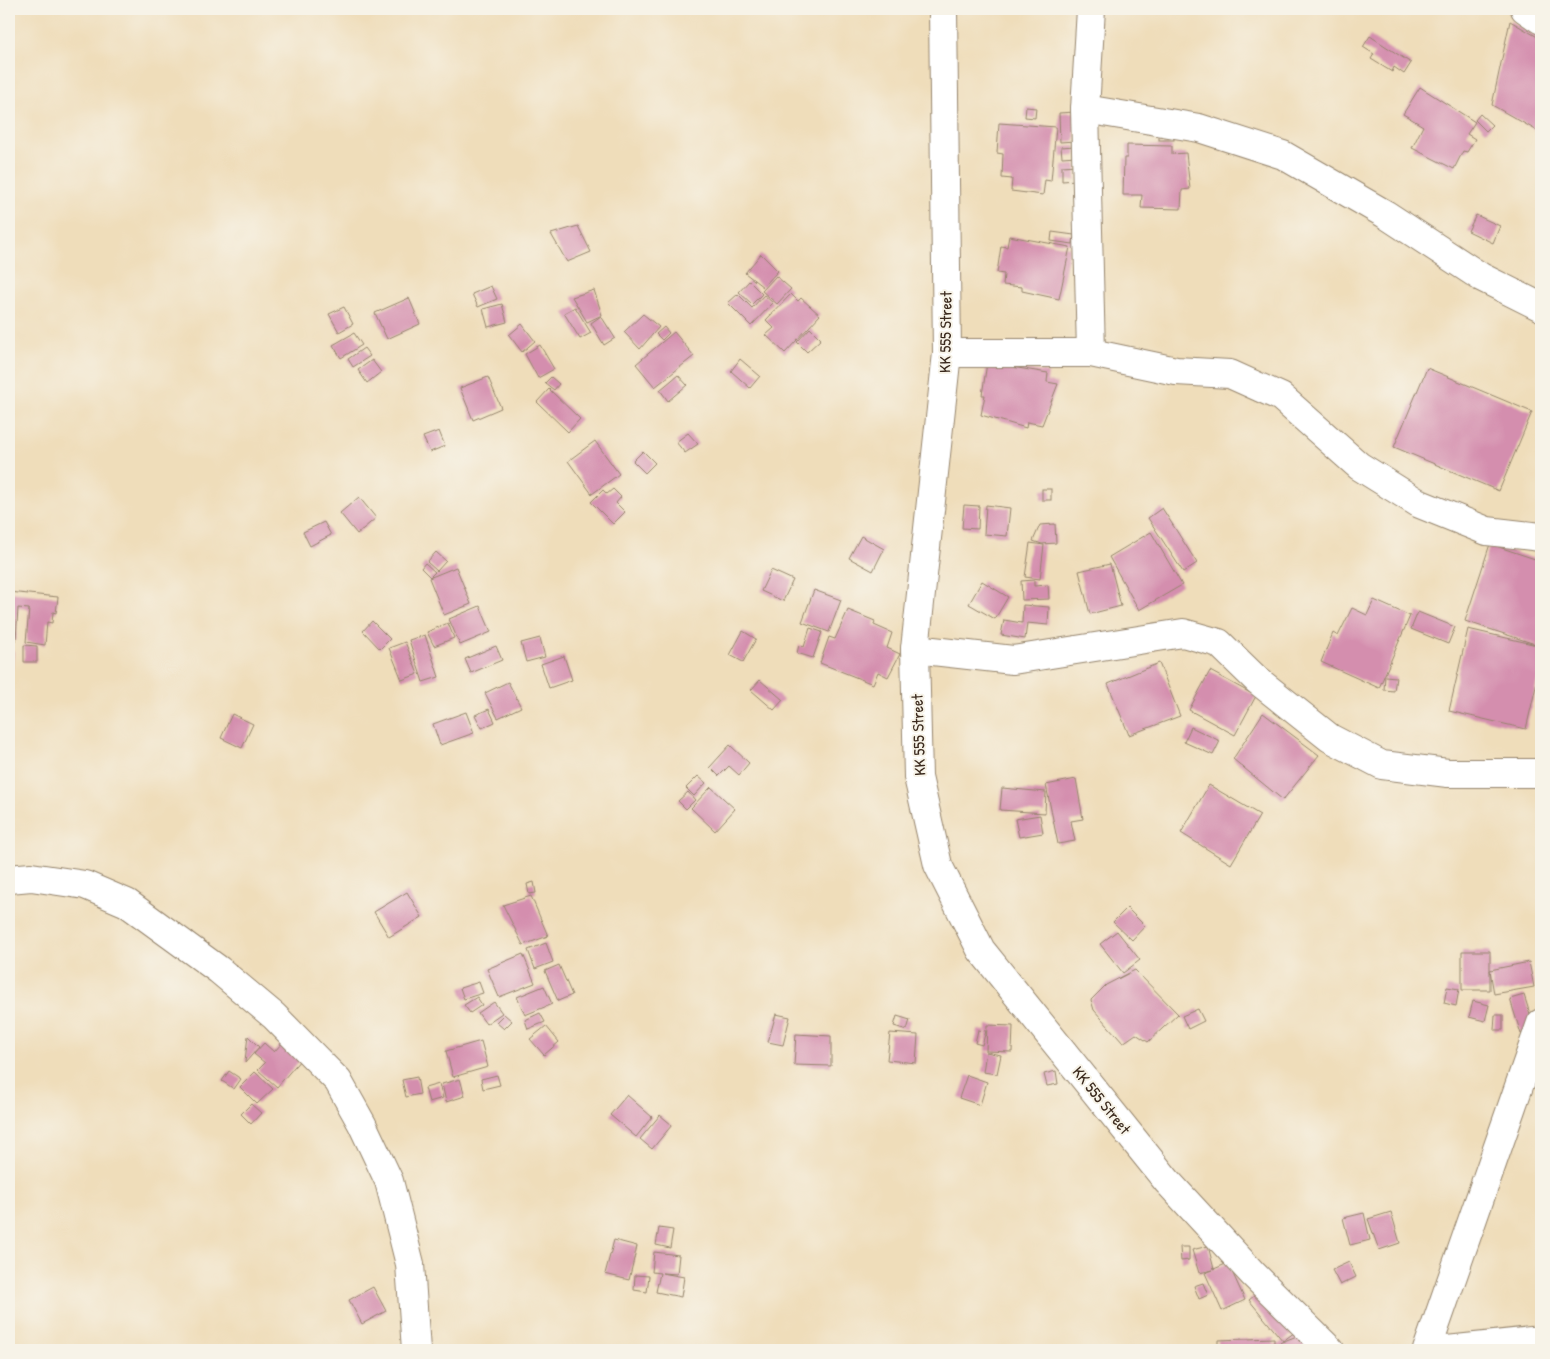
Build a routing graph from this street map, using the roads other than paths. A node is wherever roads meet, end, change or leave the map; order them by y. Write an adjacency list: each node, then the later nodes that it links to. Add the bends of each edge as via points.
1 (943, 9): 7 (street, KK 555 Street)
2 (1091, 9): 5 (street)
3 (1525, 9): 4 (street)
4 (1541, 20)
5 (1085, 109): 6 (street, via 1199,128 1283,155 1385,214 1481,277); 8 (street)
6 (1541, 307)
7 (946, 353): 8 (street); 10 (street, KK 555 Street)
8 (1091, 354): 9 (street, via 1176,371 1230,374 1281,397 1359,466 1420,504 1487,531)
9 (1541, 537)
10 (915, 648): 11 (street, via 1013,660 1183,633 1219,644 1257,680 1330,738 1382,765 1448,773); 16 (street, KK 555 Street, via 918,776 938,865 981,950 1167,1181 1253,1274)
11 (1541, 773)
12 (9, 879): 15 (street, via 32,877 85,885 127,903 219,970 274,1016 338,1081 388,1181 410,1264)
13 (1541, 1023): 17 (street)
14 (1541, 1340): 18 (street)
15 (416, 1350)
16 (1330, 1350)
17 (1427, 1350)
18 (1447, 1350)

